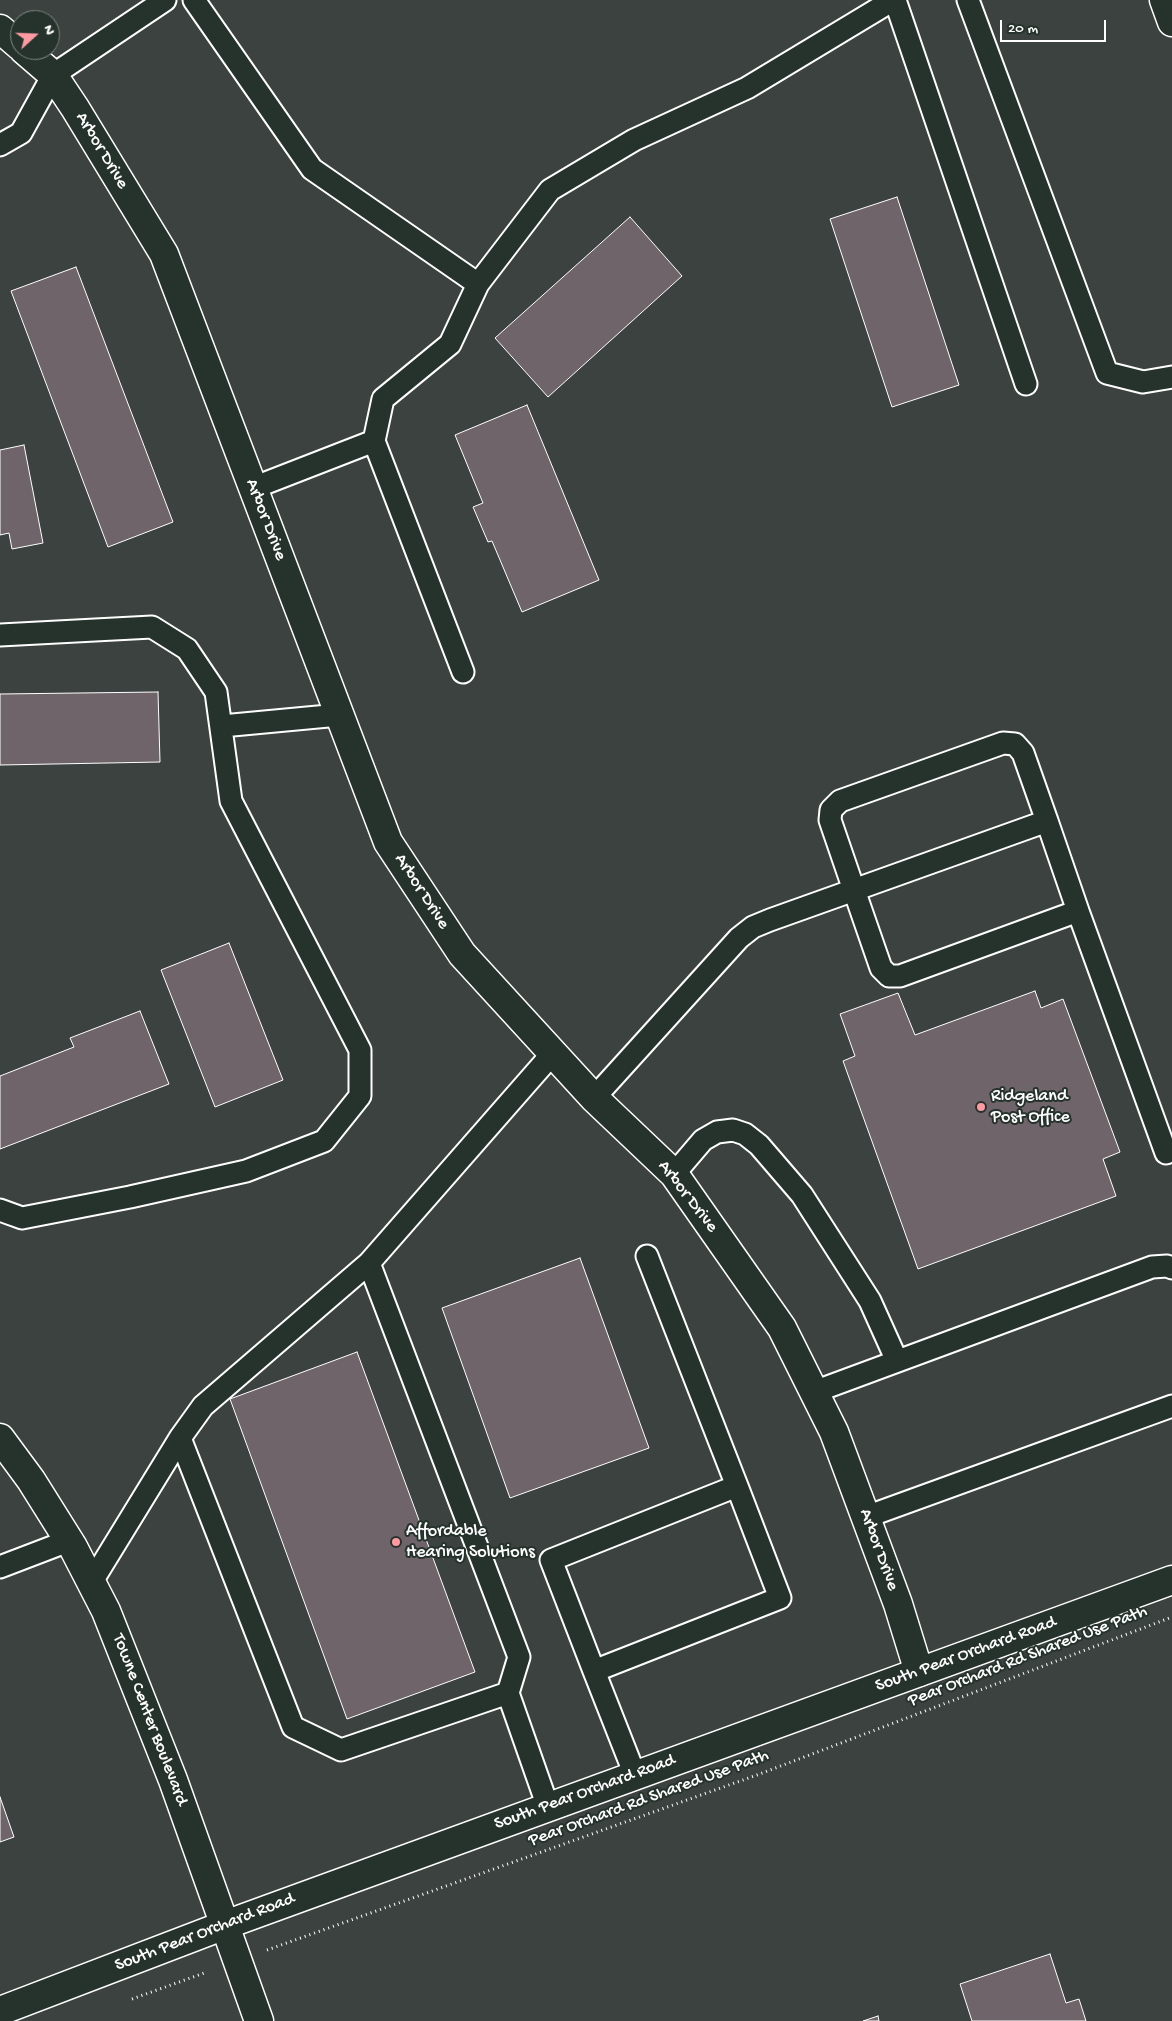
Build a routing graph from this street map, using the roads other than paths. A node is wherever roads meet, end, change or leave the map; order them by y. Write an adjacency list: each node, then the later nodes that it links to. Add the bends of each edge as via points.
1 (165, 0): 10 (lane)
2 (194, 0): 12 (lane, via 312,169)
3 (894, 0): 12 (lane, via 747,88 634,140 550,190); 14 (lane)
4 (968, 0): 13 (lane, via 1107,373 1143,382)
5 (1164, 0): 6 (street)
6 (1172, 22)
7 (0, 28): 8 (street)
8 (10, 37)
9 (35, 60): 10 (street, Arbor Drive)
10 (52, 75): 11 (lane, via 21,133); 16 (street, Arbor Drive, via 164,254)
11 (0, 145)
12 (478, 284): 15 (lane, via 450,344 383,400)
13 (1172, 377)
14 (1026, 384)
15 (374, 441): 16 (lane); 18 (lane)
16 (253, 488): 19 (street, Arbor Drive)
17 (0, 635): 20 (lane, via 152,627 187,649 216,692)
18 (463, 672)
19 (340, 715): 20 (lane); 24 (street, Arbor Drive, via 388,842 462,954)
20 (222, 726): 28 (lane, via 231,801 360,1050 360,1096 324,1141 246,1171 22,1218)
21 (1047, 821): 22 (lane); 22 (lane, via 1023,753 1015,744 1003,742 840,801 831,810 830,820); 23 (lane)
22 (854, 890): 23 (lane, via 881,968 889,976 900,976); 25 (lane, via 753,927 739,938)
23 (1078, 911): 26 (lane)
24 (553, 1053): 25 (street, Arbor Drive); 30 (lane)
25 (594, 1098): 27 (street, Arbor Drive)
26 (1166, 1153)
27 (674, 1174): 32 (lane, via 703,1140 717,1132 733,1130 759,1144 802,1195 855,1276); 33 (street, Arbor Drive, via 782,1328)
28 (0, 1210)
29 (647, 1256): 37 (lane)
30 (369, 1263): 36 (lane, via 203,1406); 45 (lane, via 519,1657)
31 (1172, 1268): 32 (lane, via 1152,1267)
32 (897, 1361): 33 (lane)
33 (814, 1392): 38 (street, Arbor Drive, via 834,1432)
34 (1172, 1406): 38 (lane)
35 (0, 1438): 39 (street, Towne Center Boulevard, via 31,1480)
36 (180, 1438): 42 (lane); 45 (lane, via 293,1727 341,1750)
37 (737, 1486): 43 (lane, via 551,1560); 43 (lane, via 780,1598)
38 (866, 1517): 44 (street, Arbor Drive)
39 (68, 1541): 40 (lane); 42 (street, Towne Center Boulevard)
40 (0, 1567)
41 (1172, 1580): 44 (street, South Pear Orchard Road)
42 (92, 1583): 48 (street, Towne Center Boulevard, via 169,1771)
43 (594, 1671): 46 (lane)
44 (919, 1672): 46 (street, South Pear Orchard Road)
45 (508, 1693): 47 (lane)
46 (635, 1775): 47 (street, South Pear Orchard Road)
47 (548, 1807): 48 (street, South Pear Orchard Road)
48 (225, 1925): 49 (street, South Pear Orchard Road); 50 (street, Towne Center Boulevard)
49 (0, 2011)
50 (259, 2021)

